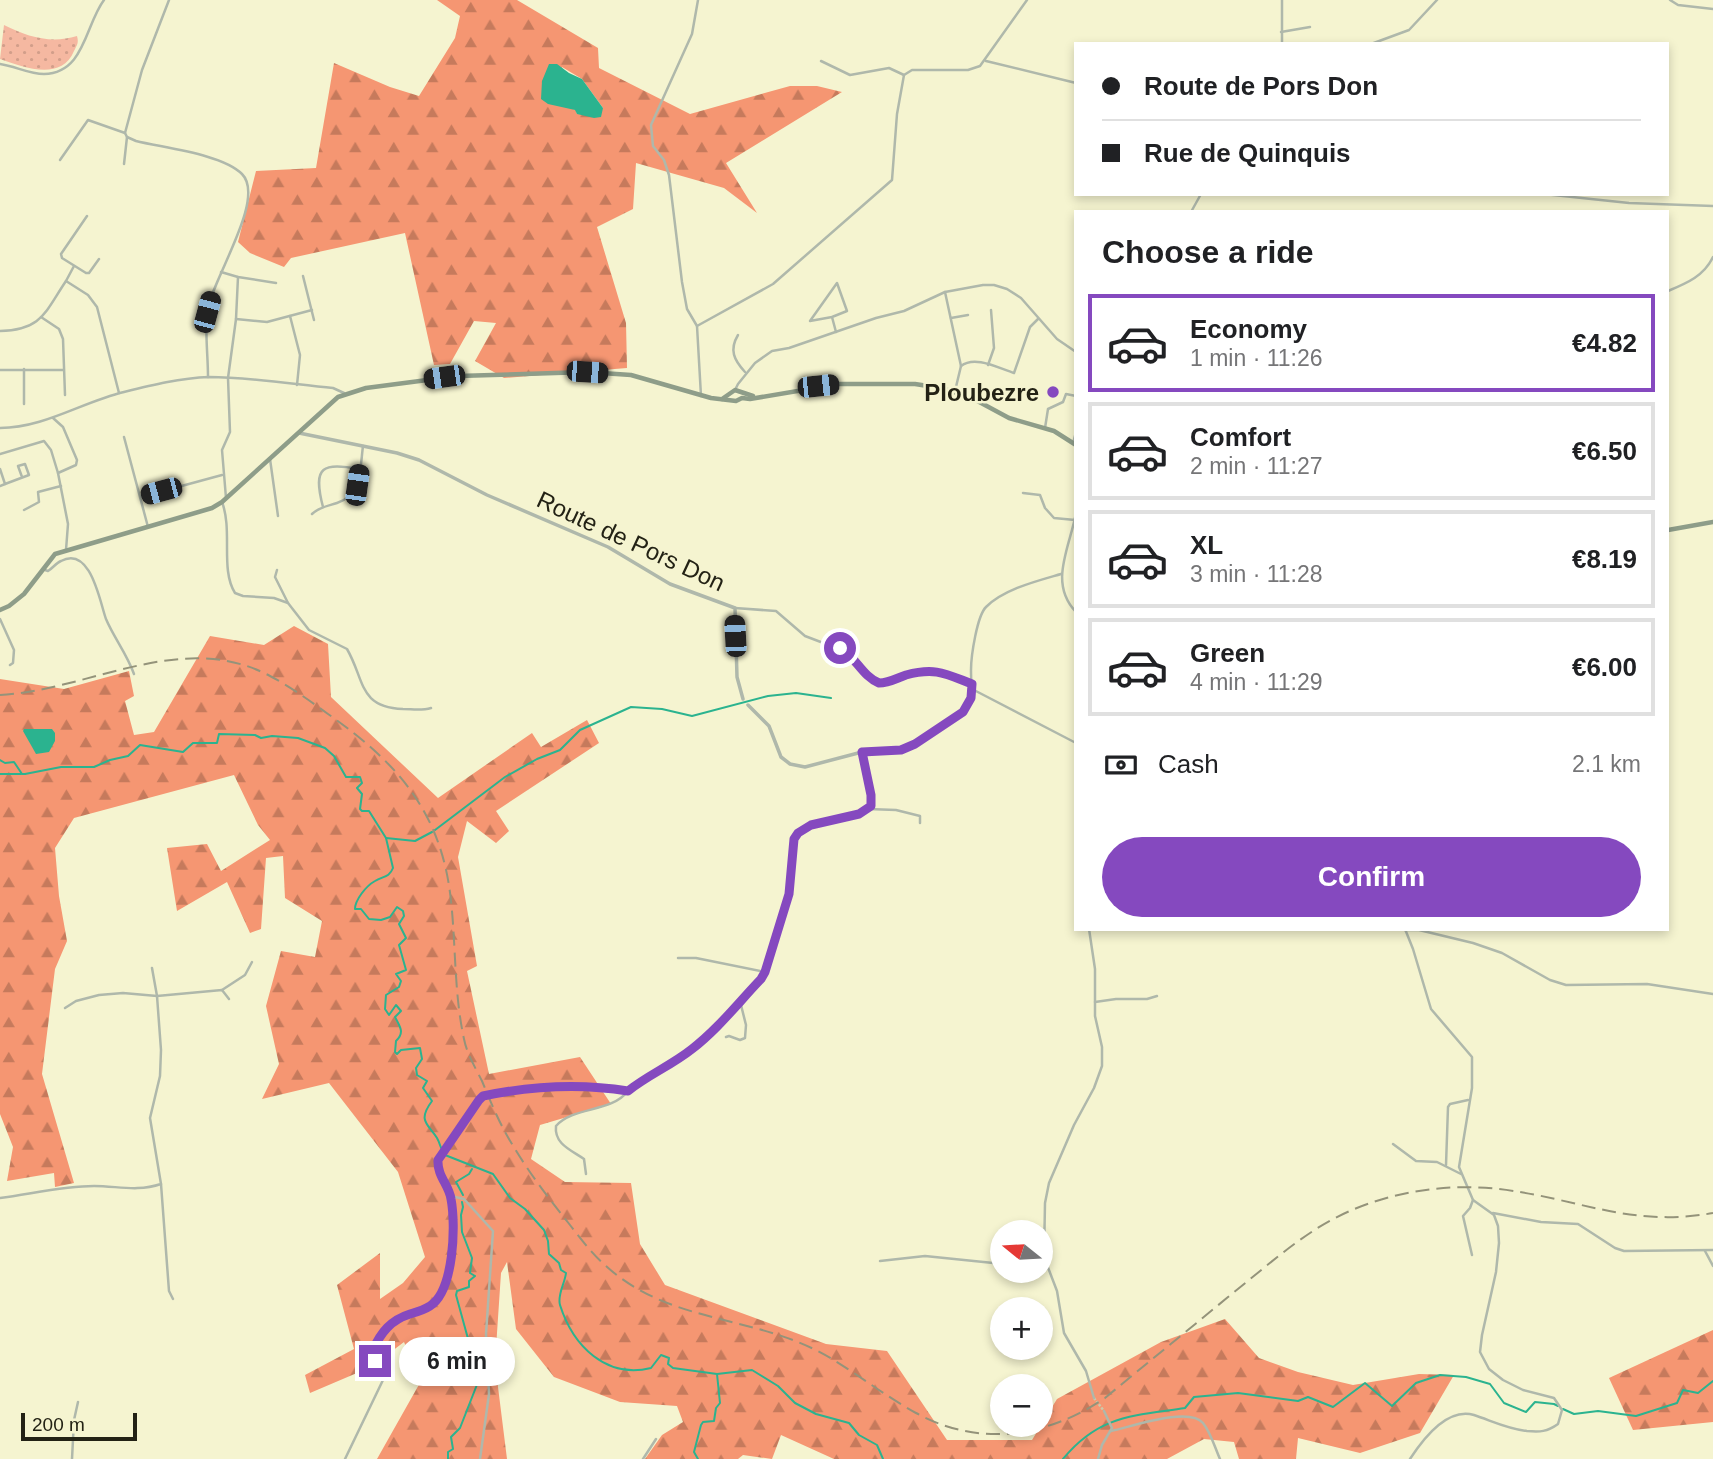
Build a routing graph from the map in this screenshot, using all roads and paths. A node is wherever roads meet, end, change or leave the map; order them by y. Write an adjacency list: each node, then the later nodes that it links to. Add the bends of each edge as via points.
1 (104, 0): 15 (street, via 79,54 69,65 44,74)
2 (169, 0): 18 (street, via 142,70)
3 (698, 0): 45 (street, via 692,34 650,132 669,175 687,309)
4 (1027, 0): 14 (street)
5 (1282, 0): 10 (street)
6 (1437, 0): 12 (street, via 1409,30)
7 (1670, 0): 8 (street)
8 (1713, 9)
9 (1310, 27): 10 (street)
10 (1281, 32): 11 (street)
11 (1282, 42)
12 (1376, 42)
13 (821, 61): 16 (street, via 850,75 889,68)
14 (986, 61): 16 (street, via 972,70 912,70); 17 (street)
15 (0, 64)
16 (904, 75): 45 (street, via 892,180 773,284)
17 (1074, 83)
18 (125, 133): 19 (street); 20 (street, via 88,120)
19 (127, 137): 21 (street); 28 (street, via 208,157 240,171 248,181 247,203)
20 (60, 160)
21 (124, 164)
22 (1563, 196): 23 (street)
23 (1713, 206)
24 (86, 216): 27 (street, via 61,254)
25 (1713, 257): 33 (street, via 1704,271)
26 (99, 259): 27 (street, via 89,273)
27 (74, 266): 31 (street)
28 (221, 272): 30 (street); 56 (street, via 207,312)
29 (303, 276): 35 (street)
30 (238, 277): 32 (street); 42 (street)
31 (66, 281): 39 (street); 60 (street, via 97,307)
32 (275, 282)
33 (1669, 290)
34 (944, 292): 41 (street); 43 (street, via 994,285 1021,298); 47 (street, via 904,311)
35 (312, 310): 38 (street); 44 (street)
36 (991, 310): 50 (street, via 994,348)
37 (968, 315): 41 (street)
38 (290, 316): 42 (street, via 267,322); 58 (street, via 300,355)
39 (41, 317): 46 (street, via 25,329); 54 (street, via 59,330 63,339)
40 (832, 317): 40 (street, via 847,311 837,284 810,321); 47 (street)
41 (951, 318): 51 (street)
42 (236, 319): 57 (street)
43 (1038, 319): 49 (street); 50 (street, via 1027,332 1014,373)
44 (314, 320)
45 (697, 326): 64 (street)
46 (0, 331)
47 (836, 332): 55 (street, via 772,351)
48 (738, 335): 55 (street, via 733,354)
49 (1074, 351)
50 (988, 365): 51 (street, via 971,362)
51 (961, 366): 59 (street)
52 (24, 369): 53 (street); 54 (street); 66 (street)
53 (0, 370)
54 (63, 370): 62 (street)
55 (747, 373): 63 (street)
56 (208, 377): 57 (street); 60 (street)
57 (228, 378): 58 (street); 79 (street, via 230,432 222,450)
58 (297, 385): 61 (street)
59 (955, 392): 63 (main road, via 902,382 839,384 758,397); 69 (main road, via 1009,418)
60 (119, 393): 67 (street)
61 (344, 393): 64 (main road, via 444,377 563,372 631,375); 70 (main road)
62 (65, 395)
63 (737, 395): 64 (main road, via 720,400)
64 (701, 396)
65 (1074, 396): 69 (street, via 1066,394 1063,402 1048,410)
66 (24, 404)
67 (53, 418): 68 (street); 78 (street, via 63,426 77,460 76,465)
68 (0, 428)
69 (1045, 428): 72 (main road)
70 (299, 433): 73 (street, Route de Pors Don); 75 (main road)
71 (124, 437): 85 (street)
72 (1074, 443)
73 (363, 446): 77 (street); 103 (street, Route de Pors Don, via 419,460 608,547 670,584)
74 (0, 454): 78 (street, via 44,441)
75 (270, 459): 86 (main road); 90 (street)
76 (0, 469): 81 (street)
77 (359, 469): 87 (street, via 351,496); 87 (street, via 326,467 319,489)
78 (58, 473): 83 (street)
79 (223, 474): 85 (street); 86 (street)
80 (22, 477): 81 (street)
81 (5, 484): 82 (street)
82 (0, 486)
83 (61, 486): 88 (street, via 38,492 39,502); 98 (street, via 68,524)
84 (1023, 493): 91 (street, via 1040,495 1054,518)
85 (141, 497): 94 (street)
86 (224, 500): 94 (main road); 102 (street, via 228,571 234,591)
87 (323, 507): 89 (street)
88 (24, 510)
89 (312, 514)
90 (278, 516)
91 (1074, 520)
92 (1713, 522): 95 (main road)
93 (1074, 524): 96 (street)
94 (148, 527): 98 (main road)
95 (1669, 530)
96 (1071, 538): 97 (street); 101 (street)
97 (1074, 539)
98 (66, 550): 99 (main road, via 55,554)
99 (43, 568): 105 (main road, via 24,594); 108 (street, via 48,571 70,559 90,573 106,619)
100 (277, 570): 102 (street, via 275,577)
101 (1060, 574): 104 (street, via 1065,598); 109 (street, via 986,607 972,655)
102 (288, 603): 113 (street, via 309,630 347,649 374,702 390,708)
103 (735, 608): 109 (street, Route de Pors Don, via 776,611 805,636 847,652 879,683 933,670); 111 (street, via 737,677)
104 (1074, 609)
105 (0, 610)
106 (0, 619): 107 (street, via 14,650)
107 (10, 666)
108 (134, 674)
109 (972, 684): 110 (street)
110 (972, 689): 114 (street); 115 (street, via 963,712 915,744 901,750)
111 (743, 699): 112 (street)
112 (748, 705): 115 (street, via 771,729 780,757 790,764 805,767)
113 (430, 708)
114 (1074, 742)
115 (862, 752): 116 (street, via 872,802)
116 (868, 809): 117 (street, via 909,812 920,816); 124 (street, via 811,825 794,839 789,894)
117 (920, 823)
118 (1088, 931): 131 (street, via 1096,969)
119 (1405, 931): 136 (street, via 1431,1009 1471,1053)
120 (1423, 931): 126 (street, via 1502,953 1566,985 1639,984)
121 (678, 957): 124 (street)
122 (252, 962): 125 (street, via 244,975)
123 (152, 968): 127 (street)
124 (765, 972): 130 (street)
125 (222, 990): 127 (street); 129 (street)
126 (1713, 994)
127 (157, 996): 132 (street, via 88,997); 141 (street, via 160,1076 150,1118)
128 (1157, 996): 131 (street)
129 (229, 999)
130 (740, 1001): 133 (street, via 747,1025 745,1038); 134 (street, via 692,1049)
131 (1095, 1002): 146 (street, via 1102,1066 1049,1183)
132 (65, 1009)
133 (726, 1037)
134 (628, 1091): 135 (street, via 596,1086 523,1088); 139 (street, via 620,1100 556,1126 556,1137 584,1159)
135 (483, 1096): 142 (street, via 440,1153 440,1177)
136 (1470, 1100): 138 (street, via 1448,1107); 140 (street)
137 (1393, 1144): 138 (street, via 1416,1161)
138 (1446, 1165): 140 (street)
139 (586, 1174)
140 (1461, 1174): 144 (street)
141 (161, 1184): 143 (street, via 136,1190 73,1187); 154 (street)
142 (451, 1196): 161 (street, via 454,1239 443,1290 436,1302 395,1320 377,1340 372,1355 383,1380); 162 (street, via 464,1199 493,1231 486,1341 489,1394)
143 (0, 1198)
144 (1473, 1200): 145 (street); 149 (street, via 1463,1216)
145 (1493, 1213): 148 (street, via 1534,1222 1578,1224 1624,1251); 166 (street, via 1499,1258 1480,1344 1482,1357 1506,1382 1554,1398 1562,1417 1545,1432 1506,1427 1472,1415 1454,1416 1424,1438)
146 (1044, 1220)
147 (1713, 1250): 148 (street)
148 (1705, 1251): 152 (street)
149 (1472, 1255)
150 (880, 1261): 151 (street, via 925,1256)
151 (990, 1263)
152 (1713, 1266)
153 (1053, 1283): 155 (street, via 1064,1333 1086,1371)
154 (173, 1299)
155 (1094, 1398)
156 (78, 1402): 160 (street)
157 (1104, 1411): 158 (street)
158 (1112, 1430): 164 (street); 165 (street, via 1183,1416 1196,1419 1204,1425)
159 (656, 1439): 163 (street)
160 (72, 1459)
161 (345, 1459)
162 (480, 1459)
163 (643, 1459)
164 (1098, 1459)
165 (1220, 1459)
166 (1410, 1459)

